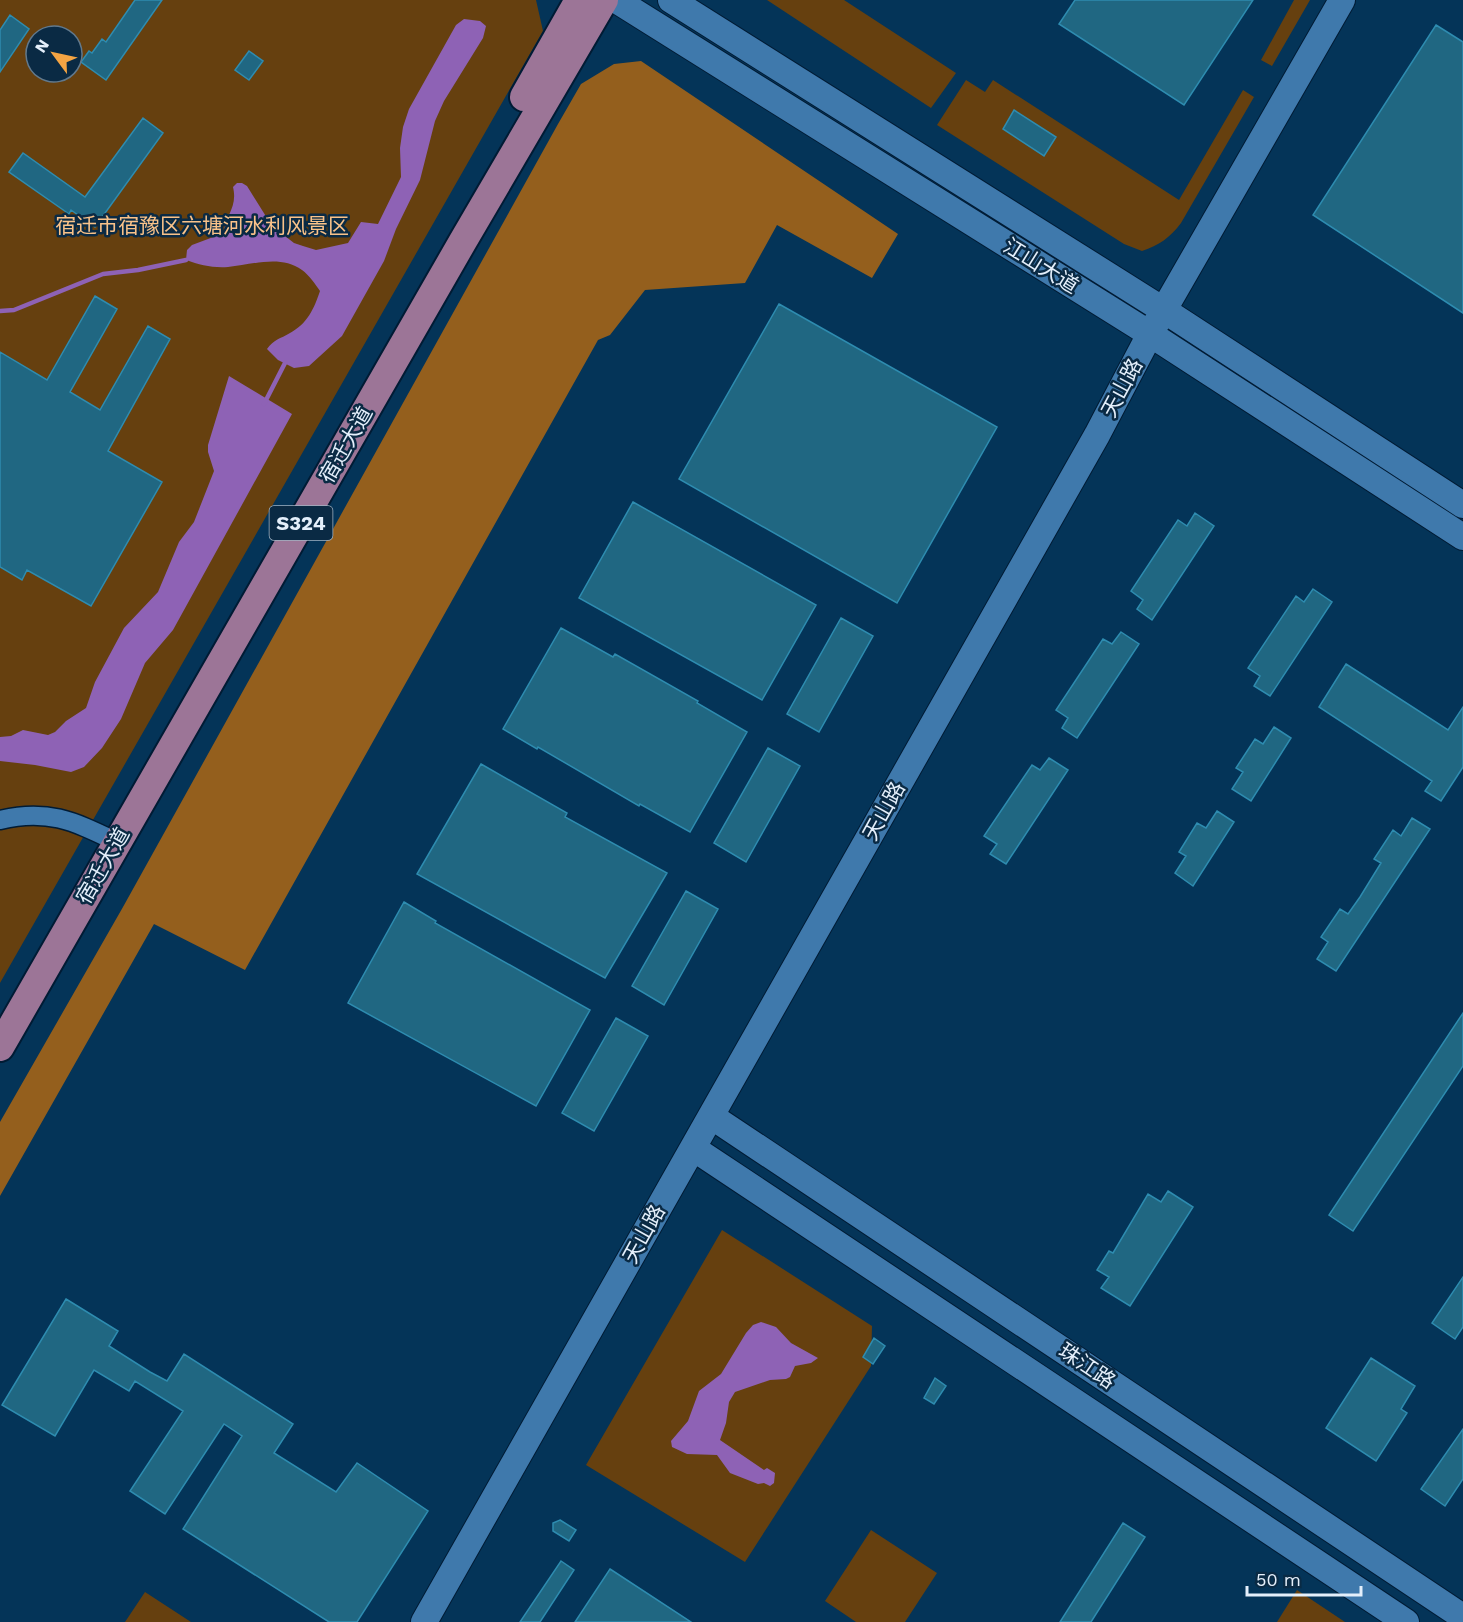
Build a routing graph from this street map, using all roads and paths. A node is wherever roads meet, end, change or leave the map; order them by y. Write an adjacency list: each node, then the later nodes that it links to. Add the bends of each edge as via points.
1 (579, 0): 12 (main road, 宿迁大道 / S324)
2 (604, 0): 12 (main road, 宿迁大道 / S324)
3 (616, 0): 8 (street, 江山大道)
4 (671, 0): 7 (street, 江山大道)
5 (1342, 0): 7 (street, 天山路)
6 (1360, 0): 7 (street, 天山路)
7 (1170, 314): 8 (street, 天山路); 9 (street, 江山大道)
8 (1156, 338): 10 (street, 江山大道); 15 (street, 天山路, via 1110,441)
9 (1463, 505)
10 (1463, 537)
11 (0, 820): 12 (street, via 41,814)
12 (111, 839): 13 (main road, 宿迁大道 / S324); 14 (main road, 宿迁大道 / S324)
13 (0, 1017)
14 (0, 1047)
15 (719, 1120): 16 (street, 天山路); 17 (street, 珠江路)
16 (700, 1153): 18 (street, 天山路); 19 (street, 天山路); 20 (street, 珠江路)
17 (1463, 1617)
18 (424, 1622)
19 (443, 1622)
20 (1406, 1622)

